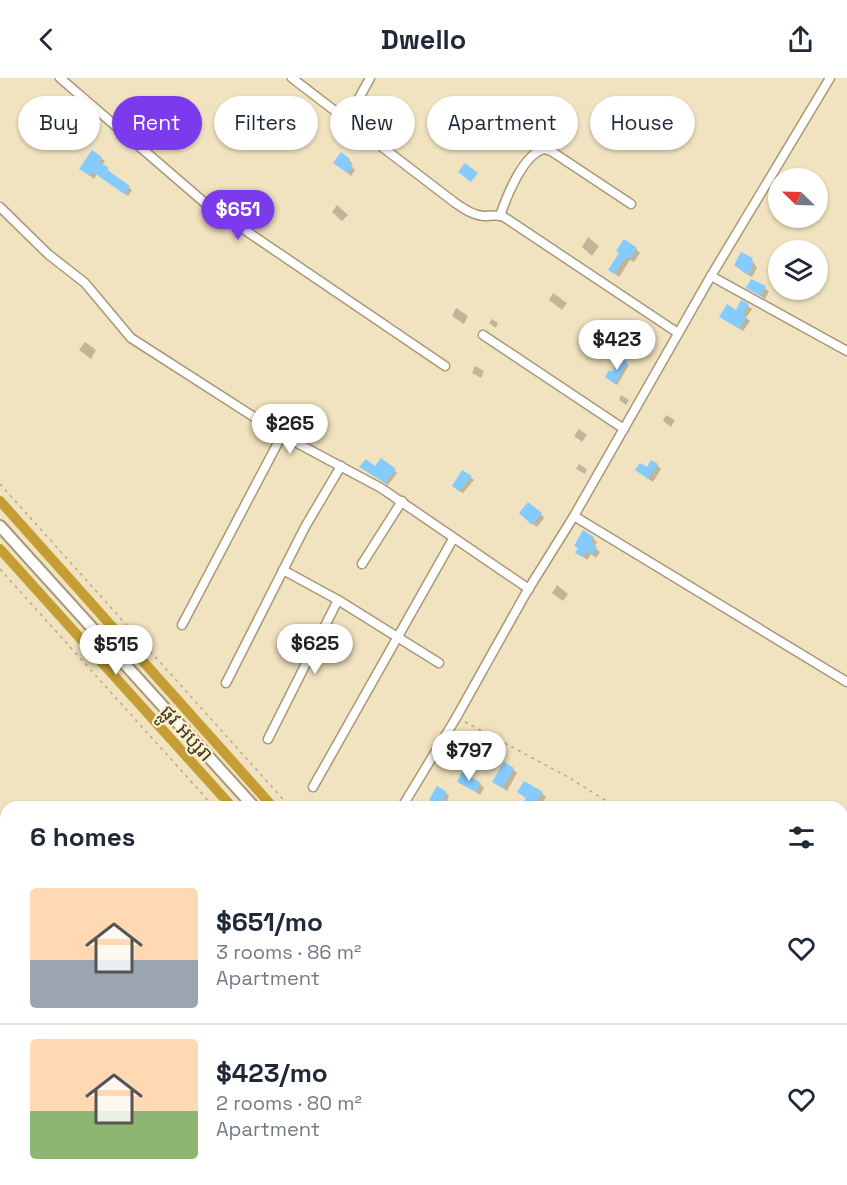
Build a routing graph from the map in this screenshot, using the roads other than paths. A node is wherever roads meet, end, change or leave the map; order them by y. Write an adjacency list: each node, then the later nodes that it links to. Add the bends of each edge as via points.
1 (60, 78): 15 (street, via 206,203)
2 (292, 78): 6 (street)
3 (370, 78): 5 (street)
4 (830, 78): 11 (street)
5 (360, 96)
6 (330, 107)
7 (386, 150): 10 (street, via 471,213)
8 (631, 204): 10 (street, via 544,149 534,154 515,180)
9 (0, 207): 17 (street, via 48,254 85,283 131,338)
10 (500, 216): 12 (street)
11 (711, 276): 12 (street); 14 (street)
12 (678, 333): 16 (street)
13 (483, 335): 16 (street)
14 (847, 351)
15 (445, 366)
16 (624, 429): 20 (street)
17 (282, 435): 18 (street); 27 (street)
18 (341, 466): 19 (street); 24 (street)
19 (402, 501): 22 (street); 23 (street)
20 (574, 516): 25 (street); 30 (street)
21 (0, 526): 34 (street, ផ្លូវ អប្សរា)
22 (453, 539): 25 (street); 28 (street)
23 (362, 564)
24 (283, 570): 26 (street); 31 (street)
25 (529, 589): 35 (street)
26 (338, 600): 28 (street); 32 (street)
27 (182, 625)
28 (399, 637): 29 (street); 33 (street)
29 (440, 663)
30 (847, 682)
31 (226, 683)
32 (268, 739)
33 (313, 787)
34 (249, 801)
35 (406, 801)

